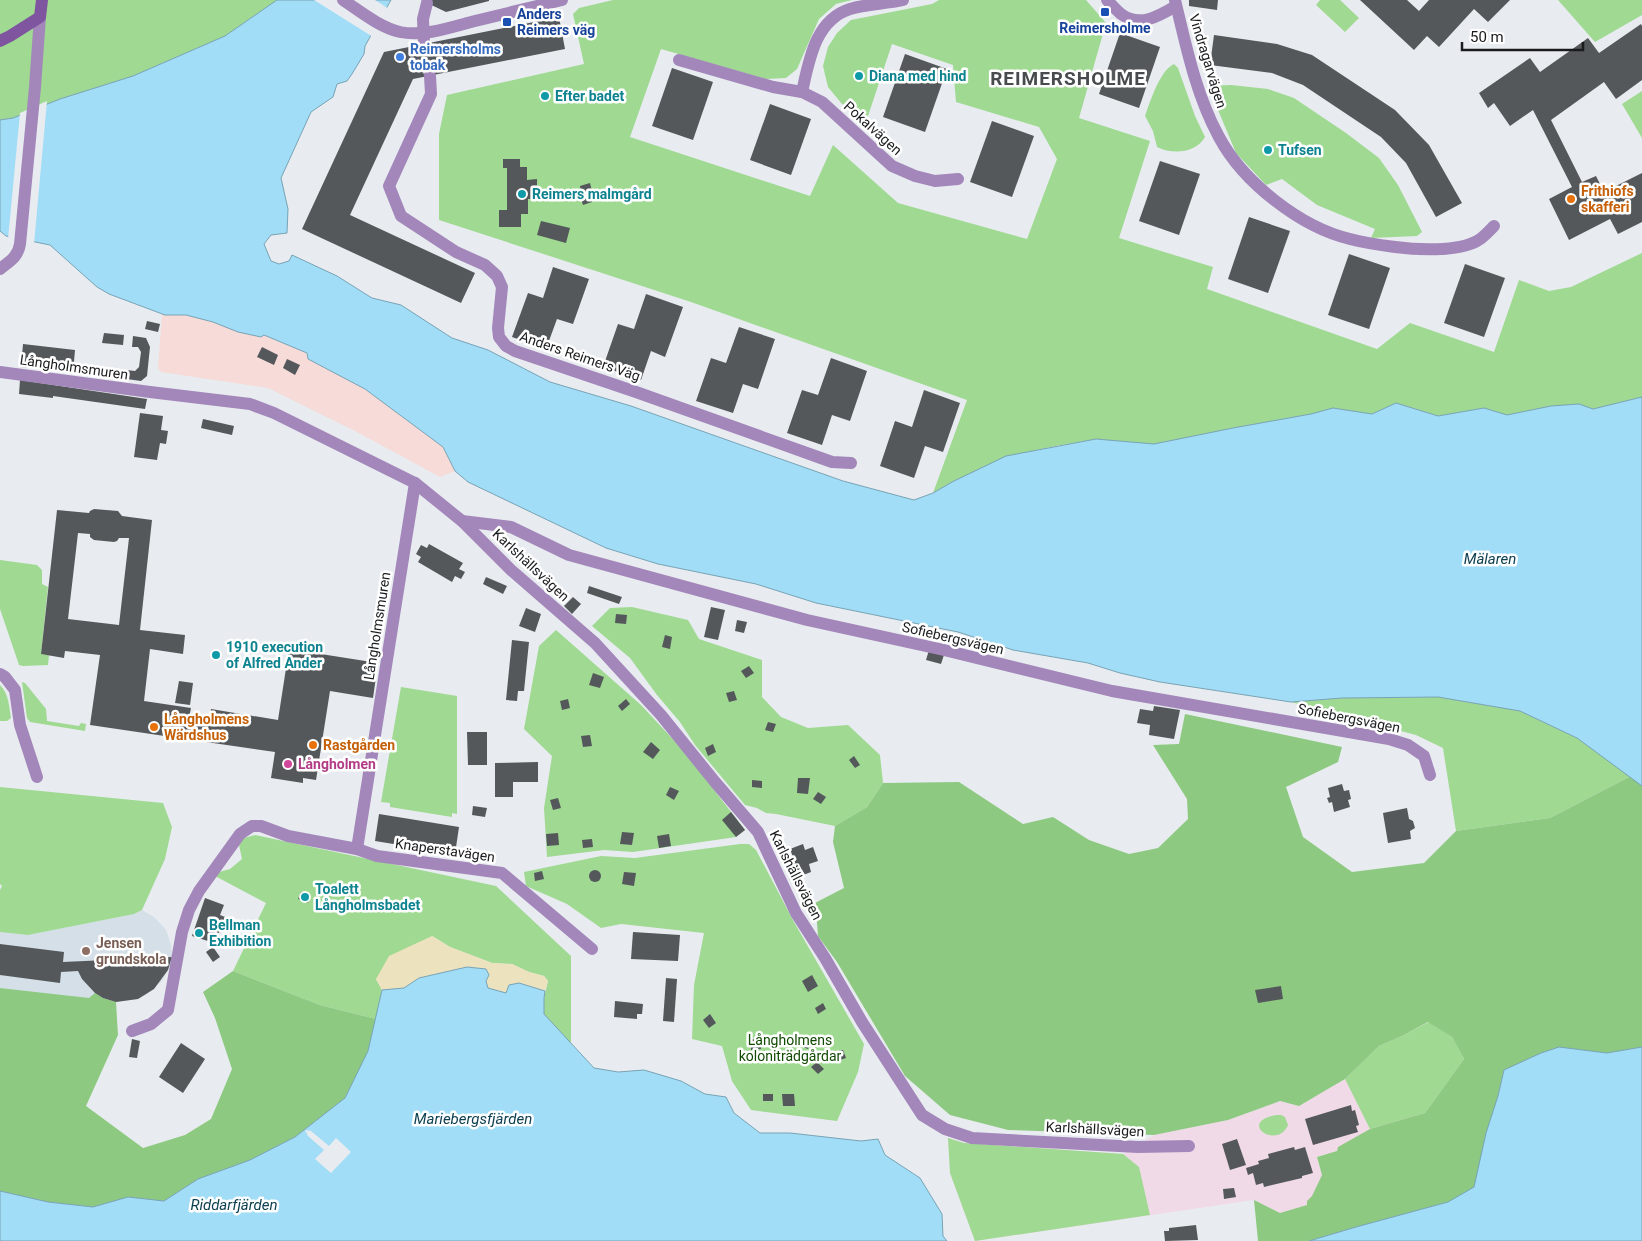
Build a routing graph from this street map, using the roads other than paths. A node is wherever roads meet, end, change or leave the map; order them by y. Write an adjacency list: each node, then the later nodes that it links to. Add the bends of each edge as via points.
1 (42, 0): 8 (street)
2 (343, 0): 9 (street, via 382,24)
3 (562, 0): 9 (street)
4 (903, 0): 13 (street, via 850,9 835,16 825,26 811,52)
5 (1107, 0): 7 (street, via 1121,14 1135,20 1149,20)
6 (427, 3): 9 (street)
7 (1175, 3): 15 (street, Vindragarvägen, via 1192,69 1218,136 1233,160 1258,185 1298,216 1349,239 1403,248 1456,248 1478,241)
8 (40, 16): 10 (street); 16 (street, via 19,252)
9 (424, 38)
10 (0, 40)
11 (679, 60): 13 (street, Pokalvägen)
12 (430, 76): 18 (street, Anders Reimers Väg, via 431,94 389,186 401,216 456,252 485,265 498,276 502,286 499,337 506,346 832,462)
13 (802, 92): 14 (street, Pokalvägen, via 822,102 892,166 935,181)
14 (958, 179)
15 (1494, 226)
16 (0, 269)
17 (0, 372): 19 (street, Långholmsmuren, via 250,404)
18 (851, 463)
19 (416, 483): 20 (street, Karlshällsvägen); 24 (street, Långholmsmuren)
20 (462, 521): 22 (street, Sofiebergsvägen, via 511,527 569,555 807,620 1112,692 1389,740 1408,745 1424,756); 27 (street, Karlshällsvägen, via 510,570 595,643 661,715 758,832 796,913 922,1115 944,1129 972,1138 1138,1147)
21 (0, 674): 23 (street, via 15,690 20,725)
22 (1430, 775)
23 (37, 777)
24 (357, 849): 25 (street, Knaperstavägen, via 377,856 502,873); 26 (street, via 288,836 261,826 252,826 240,834 199,890 189,910 168,1010 151,1024)
25 (592, 949)
26 (132, 1031)
27 (1189, 1146)

